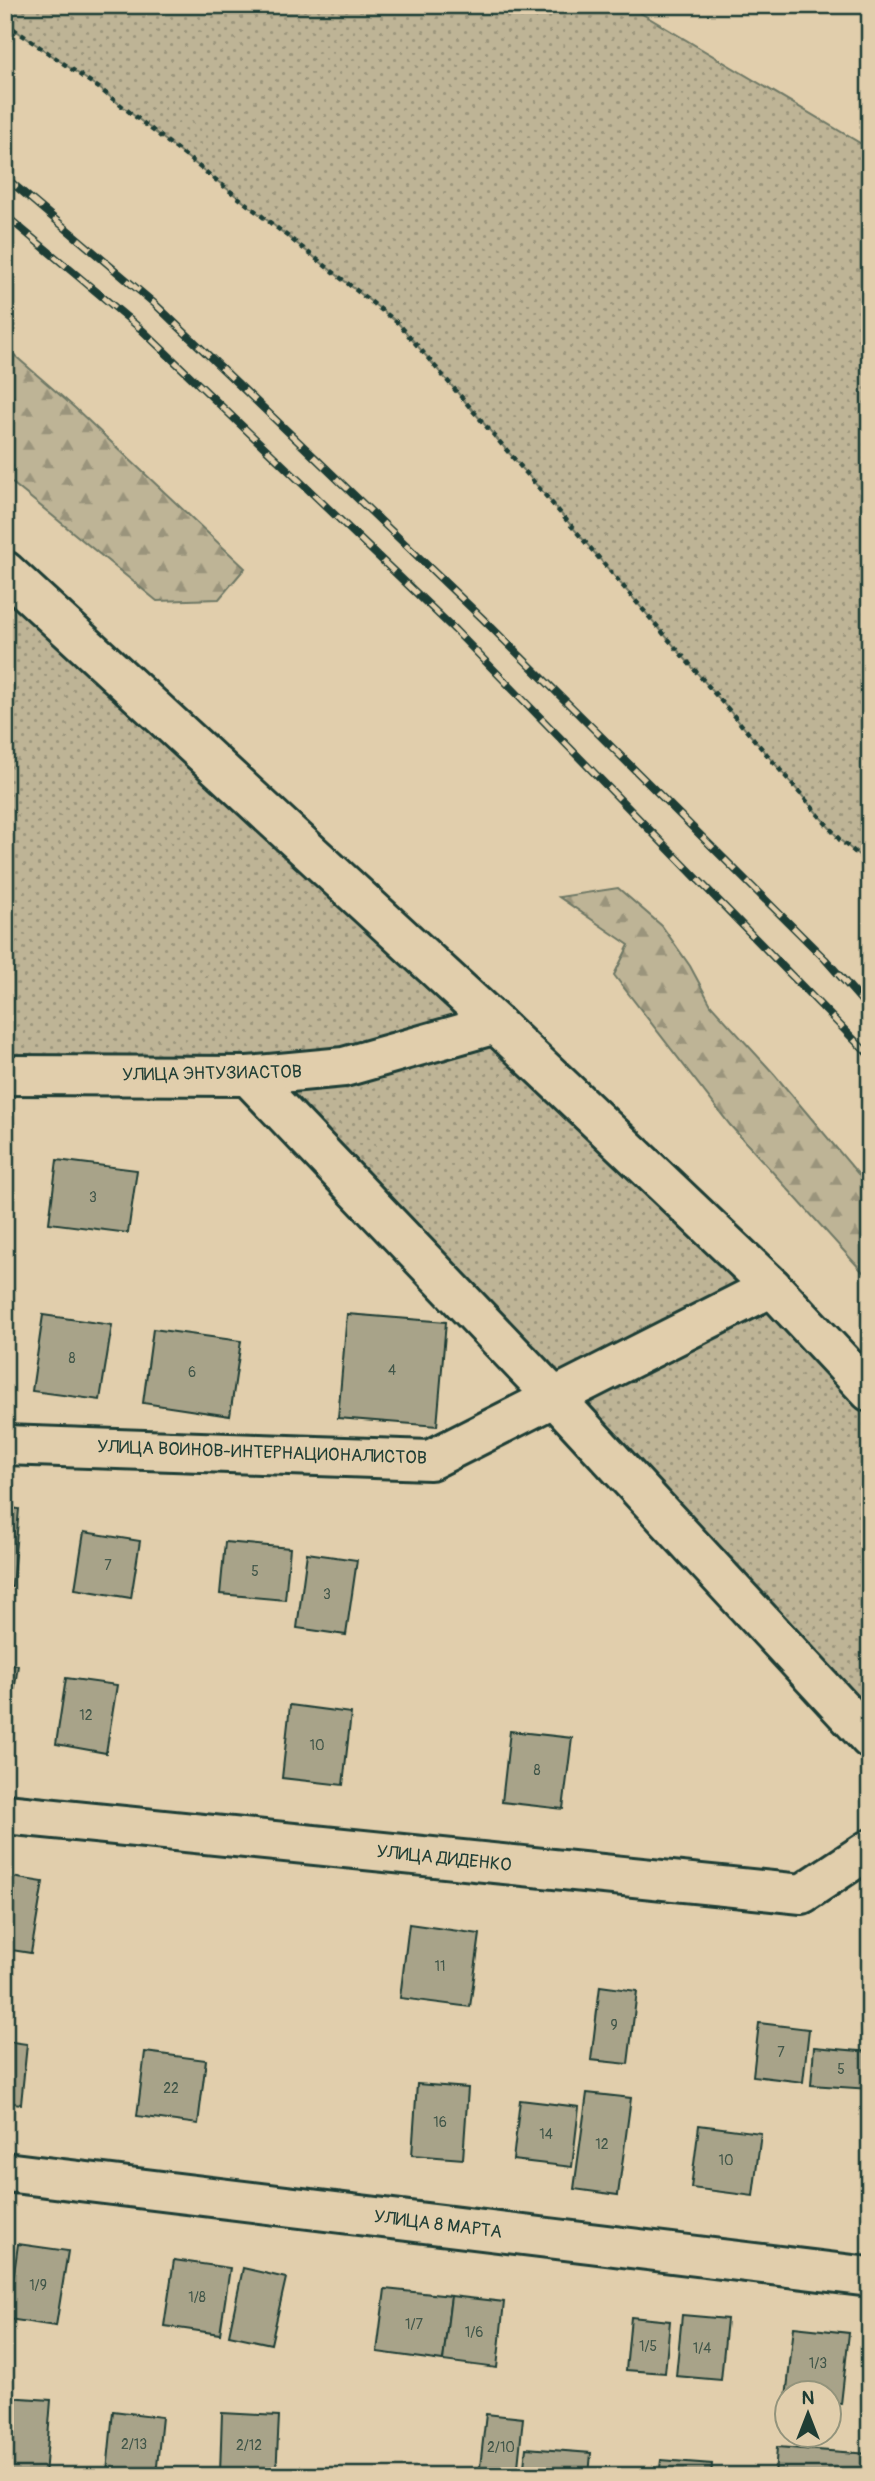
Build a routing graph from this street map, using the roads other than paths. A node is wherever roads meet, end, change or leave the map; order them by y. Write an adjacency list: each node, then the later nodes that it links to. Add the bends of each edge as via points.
1 (5, 571): 2 (street)
2 (496, 1024): 4 (street, УЛИЦА ЭНТУЗИАСТОВ, via 344,1067); 5 (street)
3 (5, 1074): 4 (street, УЛИЦА ЭНТУЗИАСТОВ)
4 (248, 1076): 7 (street)
5 (772, 1287): 6 (street); 7 (street, УЛИЦА ВОИНОВ-ИНТЕРНАЦИОНАЛИСТОВ)
6 (870, 1392)
7 (554, 1397): 8 (street, УЛИЦА ВОИНОВ-ИНТЕРНАЦИОНАЛИСТОВ, via 430,1460); 9 (street)
8 (5, 1445)
9 (870, 1739)
10 (5, 1814): 11 (street, УЛИЦА ДИДЕНКО, via 802,1894)
11 (870, 1849)
12 (5, 2172): 13 (street, УЛИЦА 8 МАРТА)
13 (870, 2277)

